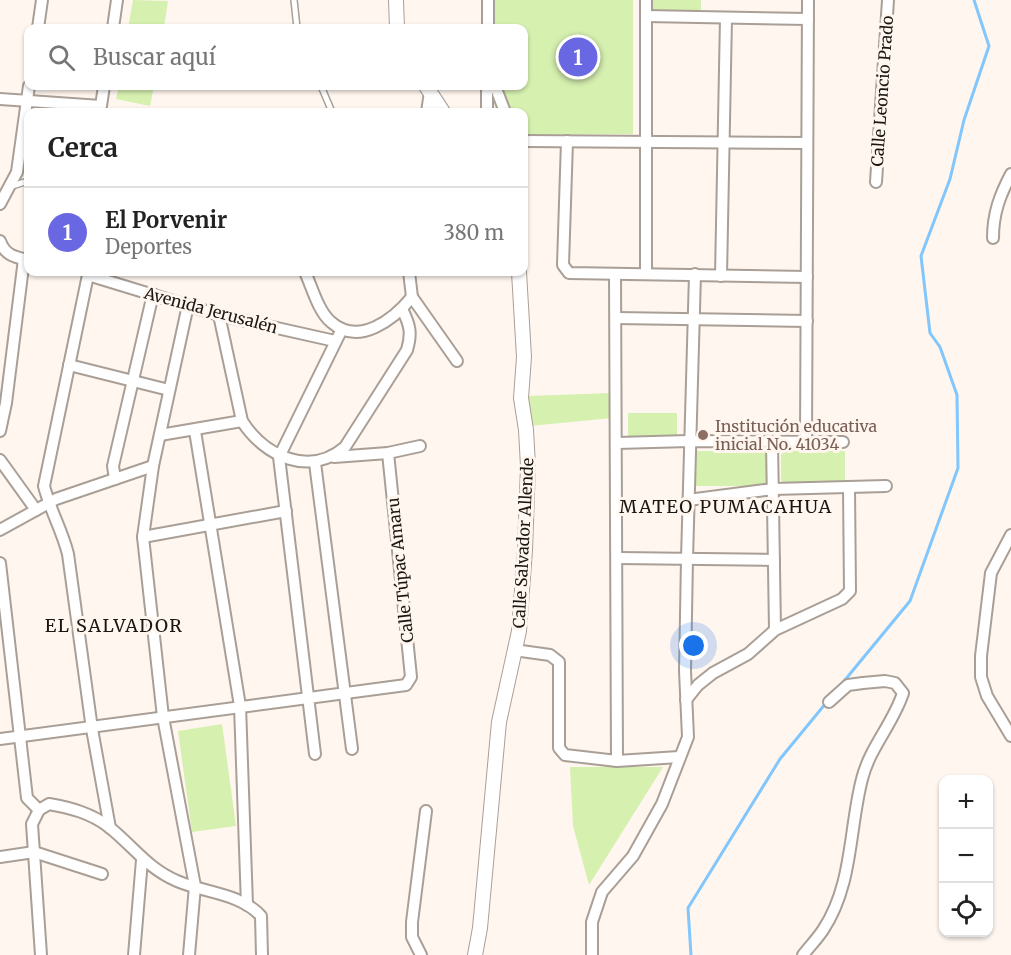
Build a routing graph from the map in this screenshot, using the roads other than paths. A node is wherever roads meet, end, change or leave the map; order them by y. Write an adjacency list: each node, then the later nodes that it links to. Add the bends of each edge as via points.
1 (42, 0): 12 (street)
2 (117, 0): 13 (street)
3 (294, 0): 14 (lane)
4 (396, 0): 15 (street)
5 (488, 0): 16 (street)
6 (646, 0): 9 (street)
7 (808, 0): 11 (street)
8 (888, 0): 40 (street, Calle Leoncio Prado)
9 (646, 16): 10 (street); 35 (street)
10 (726, 18): 11 (street); 37 (street)
11 (808, 19): 36 (street)
12 (39, 24)
13 (114, 24)
14 (297, 24)
15 (397, 24)
16 (488, 24)
17 (28, 90): 25 (street)
18 (103, 90): 25 (street, via 101,106)
19 (323, 90): 27 (lane)
20 (428, 90): 28 (street)
21 (429, 90): 29 (street)
22 (487, 90): 30 (street)
23 (497, 90): 31 (street)
24 (0, 99): 25 (street)
25 (27, 102): 26 (street)
26 (26, 108)
27 (330, 108)
28 (427, 108)
29 (440, 108)
30 (487, 108)
31 (503, 108)
32 (24, 123): 41 (street, via 17,172)
33 (528, 141): 34 (street)
34 (567, 141): 35 (street); 47 (street, via 563,265 569,273)
35 (646, 143): 37 (street); 48 (street)
36 (807, 143): 37 (street); 56 (street)
37 (724, 144): 55 (street)
38 (1011, 175): 43 (street, via 1001,191 993,219)
39 (24, 182): 41 (lane)
40 (876, 182)
41 (8, 188): 42 (street)
42 (0, 204)
43 (993, 238)
44 (0, 241): 45 (street, via 13,257)
45 (24, 259)
46 (24, 273): 72 (street)
47 (615, 274): 48 (street); 62 (street)
48 (645, 274): 49 (street)
49 (695, 274): 55 (street); 63 (street)
50 (86, 276): 68 (street)
51 (96, 276): 57 (street, Avenida Jerusalén)
52 (308, 276): 65 (street, via 330,322)
53 (407, 276): 58 (street)
54 (519, 276): 104 (street, Calle Salvador Allende, via 524,357 521,398 528,466 519,631)
55 (721, 276): 56 (street)
56 (807, 277): 64 (street)
57 (153, 294): 59 (street, Avenida Jerusalén); 69 (street)
58 (412, 297): 60 (street); 67 (street)
59 (188, 305): 61 (street, Avenida Jerusalén); 70 (street)
60 (402, 309): 65 (street, via 367,331); 83 (street, via 412,335 407,350 345,447)
61 (219, 315): 66 (street, Avenida Jerusalén); 71 (street)
62 (616, 318): 63 (street); 79 (street)
63 (693, 319): 64 (street); 75 (street)
64 (807, 321): 77 (street)
65 (342, 329): 66 (street)
66 (336, 341): 82 (street)
67 (457, 361)
68 (69, 364): 69 (street); 92 (street, via 44,486)
69 (133, 381): 70 (street); 87 (street, via 113,466)
70 (170, 390): 74 (street)
71 (242, 421): 73 (street); 82 (street, via 249,432)
72 (0, 431)
73 (195, 431): 74 (street); 95 (street)
74 (160, 435): 86 (street)
75 (689, 441): 76 (street); 79 (street); 91 (street)
76 (772, 442): 77 (street); 90 (street)
77 (806, 442): 78 (street)
78 (843, 442)
79 (617, 443): 99 (street)
80 (420, 446): 81 (street)
81 (388, 453): 83 (street); 105 (street, Calle Túpac Amaru, via 411,677 405,685)
82 (279, 457): 85 (street); 94 (street)
83 (334, 457): 85 (street)
84 (0, 460): 93 (street)
85 (315, 463): 105 (street)
86 (153, 466): 87 (street); 98 (street)
87 (116, 479): 92 (street)
88 (886, 486): 89 (street)
89 (849, 488): 90 (street); 103 (street, via 850,591 842,599)
90 (773, 489): 91 (street); 101 (street)
91 (688, 500): 100 (street)
92 (48, 503): 93 (street); 111 (street, via 60,525 68,554)
93 (36, 510): 96 (street)
94 (286, 511): 95 (street); 106 (street)
95 (210, 525): 98 (street); 109 (street)
96 (0, 530)
97 (1011, 535): 112 (street, via 991,573 981,656 981,677 987,696)
98 (143, 537): 110 (street)
99 (618, 558): 100 (street); 118 (street)
100 (687, 559): 101 (street); 107 (street)
101 (774, 560): 103 (street)
102 (0, 563): 113 (street)
103 (775, 630): 107 (street, via 748,654 713,673)
104 (514, 650): 118 (street, via 550,655 558,662 559,748 565,755); 133 (street, Calle Salvador Allende, via 498,722)
105 (344, 692): 106 (street); 115 (street)
106 (308, 697): 109 (street); 116 (street)
107 (686, 700): 117 (street, via 688,737)
108 (830, 702): 135 (street, via 848,685 863,683 895,683 903,693 896,714 871,752 862,780 843,886 824,928)
109 (240, 706): 110 (street); 127 (street)
110 (163, 717): 111 (street); 126 (street)
111 (92, 729): 113 (street); 121 (street)
112 (1011, 736)
113 (19, 737): 114 (street); 119 (street, via 27,798)
114 (0, 740)
115 (351, 749)
116 (315, 754)
117 (679, 757): 118 (street); 134 (street, via 662,804 633,856 602,892 592,922)
118 (617, 761)
119 (39, 810): 121 (street, via 49,804 71,808); 122 (street, via 32,824)
120 (426, 811): 132 (street, via 412,922 412,937)
121 (110, 828): 124 (street)
122 (34, 852): 123 (street); 125 (street); 128 (street)
123 (0, 856)
124 (142, 860): 126 (street, via 179,882); 129 (street)
125 (102, 874)
126 (195, 886): 127 (street); 130 (street)
127 (248, 905): 131 (street, via 261,916)
128 (41, 955)
129 (134, 955)
130 (189, 955)
131 (262, 955)
132 (421, 955)
133 (475, 955)
134 (592, 955)
135 (803, 955)

